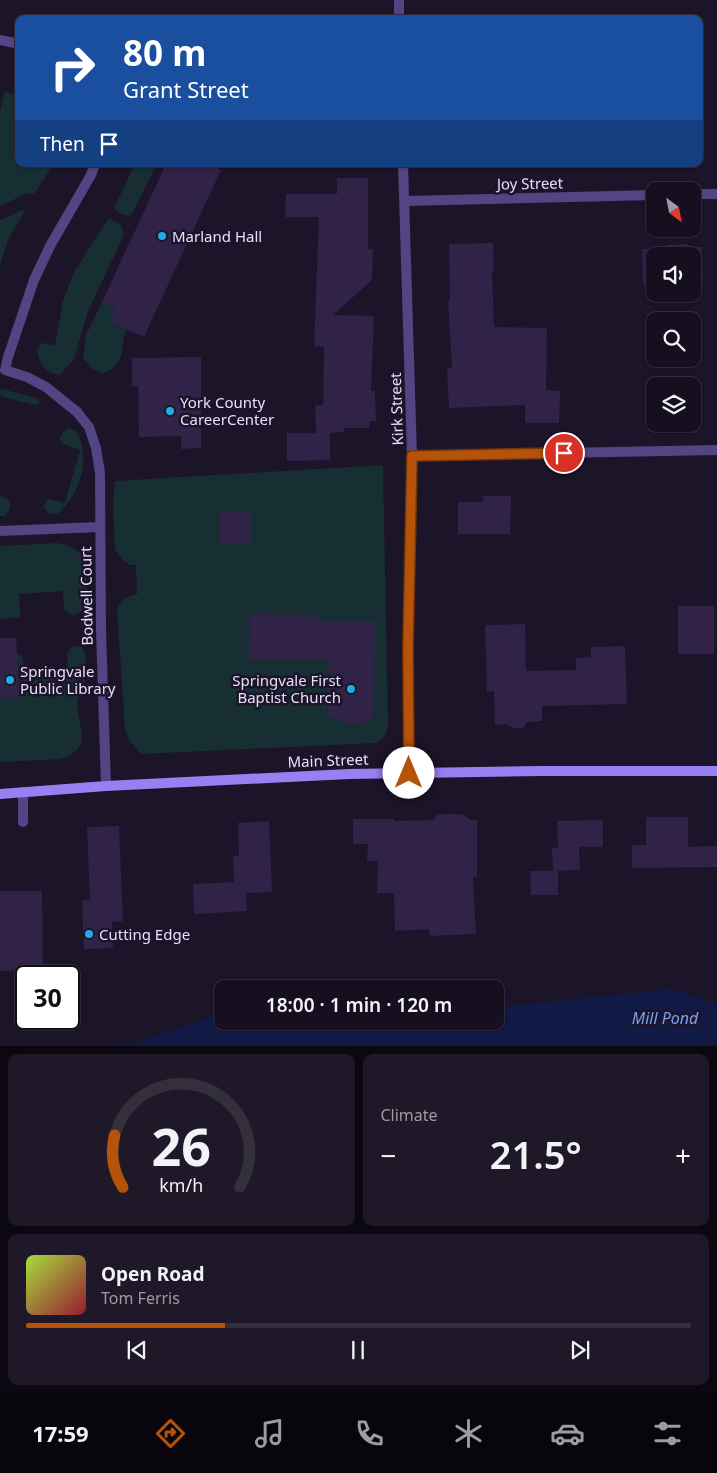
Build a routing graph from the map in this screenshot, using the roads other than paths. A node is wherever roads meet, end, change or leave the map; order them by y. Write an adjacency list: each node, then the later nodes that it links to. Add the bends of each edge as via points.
1 (399, 0): 2 (street)
2 (399, 15)
3 (0, 40): 4 (street)
4 (15, 43)
5 (95, 167): 11 (street, via 34,280)
6 (403, 167): 10 (street, Kirk Street)
7 (701, 194): 8 (street)
8 (717, 194)
9 (646, 195): 10 (street, Joy Street)
10 (405, 201): 13 (street, Kirk Street)
11 (3, 369): 14 (street, Bodwell Court, via 46,387 77,412 89,427 100,472)
12 (717, 450): 13 (street)
13 (412, 456): 17 (street, Kirk Street)
14 (100, 527): 15 (street); 18 (street, Bodwell Court)
15 (0, 531)
16 (717, 771): 17 (main road, Main Street)
17 (409, 773): 18 (main road, Main Street, via 279,776)
18 (106, 786): 19 (main road, Main Street)
19 (23, 792): 20 (main road, Main Street); 21 (street)
20 (0, 794)
21 (23, 822)

